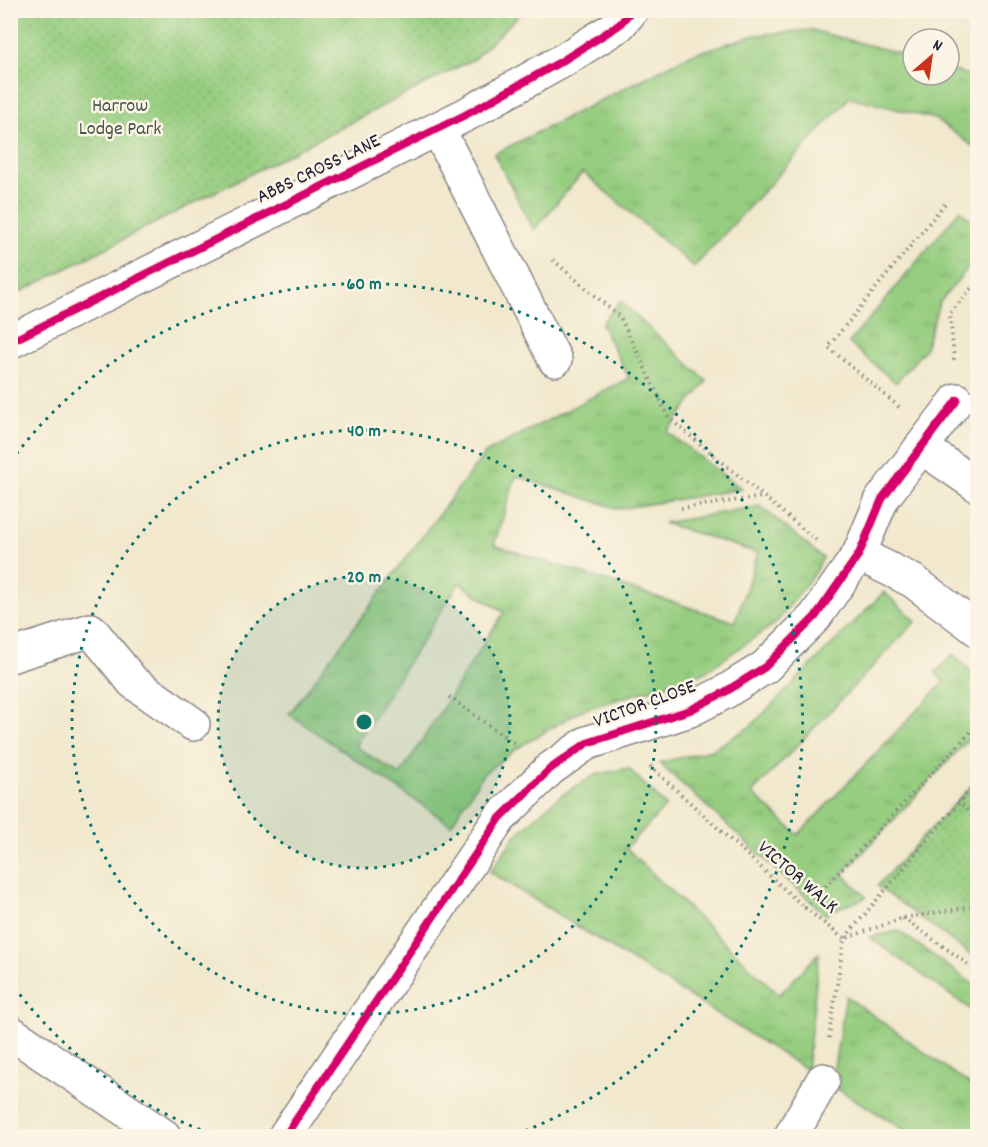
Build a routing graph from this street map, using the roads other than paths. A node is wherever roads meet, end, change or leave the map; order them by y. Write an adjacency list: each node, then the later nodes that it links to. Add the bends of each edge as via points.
1 (632, 10): 2 (street, ABBS CROSS LANE, via 619,25 562,61)
2 (438, 129): 3 (street, ABBS CROSS LANE); 4 (street)
3 (10, 342)
4 (555, 360)
5 (957, 400): 6 (street, VICTOR CLOSE)
6 (926, 440): 7 (street); 8 (street, VICTOR CLOSE, via 882,499)
7 (978, 486)
8 (854, 561): 9 (street, via 913,581); 15 (street, VICTOR CLOSE, via 814,617 765,667 690,710 587,743 550,769 500,818)
9 (978, 630)
10 (10, 656): 11 (street, via 90,630 133,682)
11 (193, 724)
12 (10, 1032): 14 (street)
13 (823, 1080): 16 (street)
14 (164, 1137)
15 (285, 1137)
16 (791, 1137)

